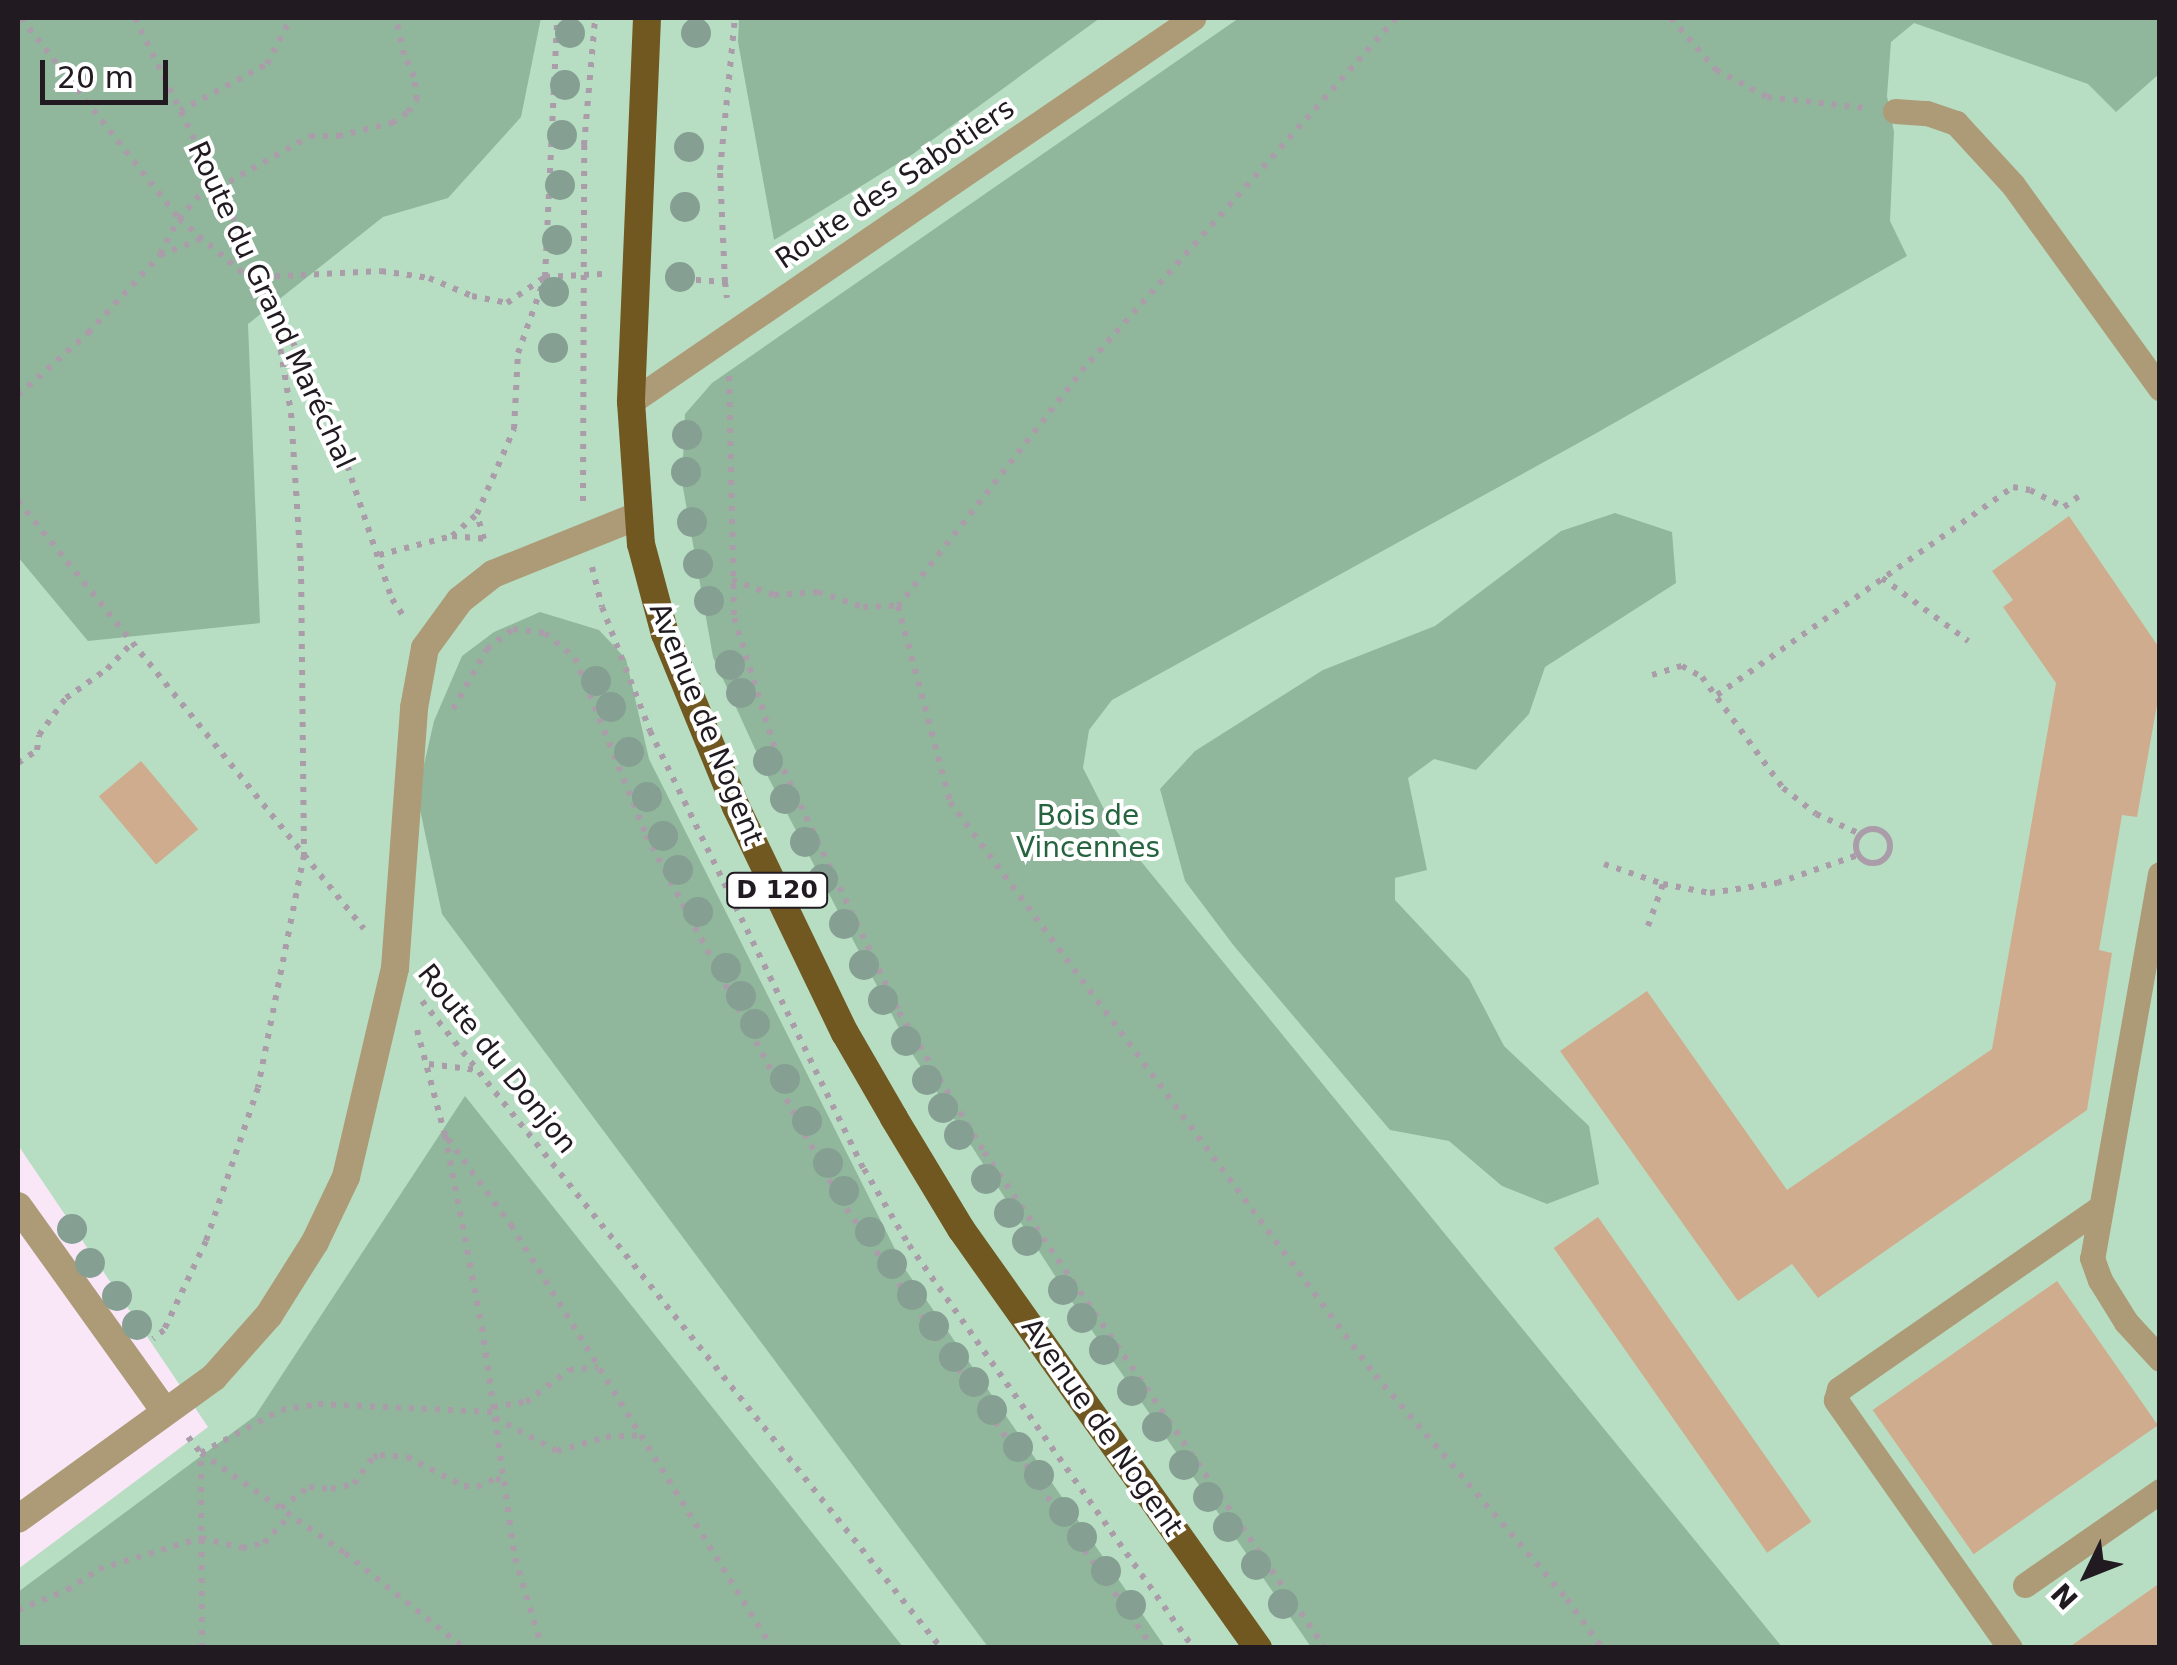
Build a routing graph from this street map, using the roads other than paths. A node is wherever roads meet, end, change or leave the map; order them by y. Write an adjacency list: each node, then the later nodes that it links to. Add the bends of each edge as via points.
1 (646, 18): 5 (main road, Avenue de Nogent / D 120)
2 (1193, 18): 5 (lane, Route des Sabotiers)
3 (1894, 111): 4 (lane, via 1956,124 2013,185)
4 (2160, 388)
5 (631, 402): 6 (main road, Avenue de Nogent / D 120)
6 (637, 516): 11 (street, via 493,574 460,600 425,648 414,708 395,968 346,1177 269,1315 214,1376); 15 (main road, Avenue de Nogent / D 120, via 652,596 692,704 845,1033 961,1229)
7 (2160, 874): 9 (lane)
8 (18, 1206): 11 (street)
9 (2102, 1207): 10 (lane, via 2092,1258 2100,1280); 16 (lane, via 1838,1389 1836,1400)
10 (2160, 1359)
11 (166, 1411): 13 (street)
12 (2160, 1491): 14 (lane)
13 (18, 1519)
14 (2025, 1585)
15 (1258, 1648)
16 (2010, 1648)

